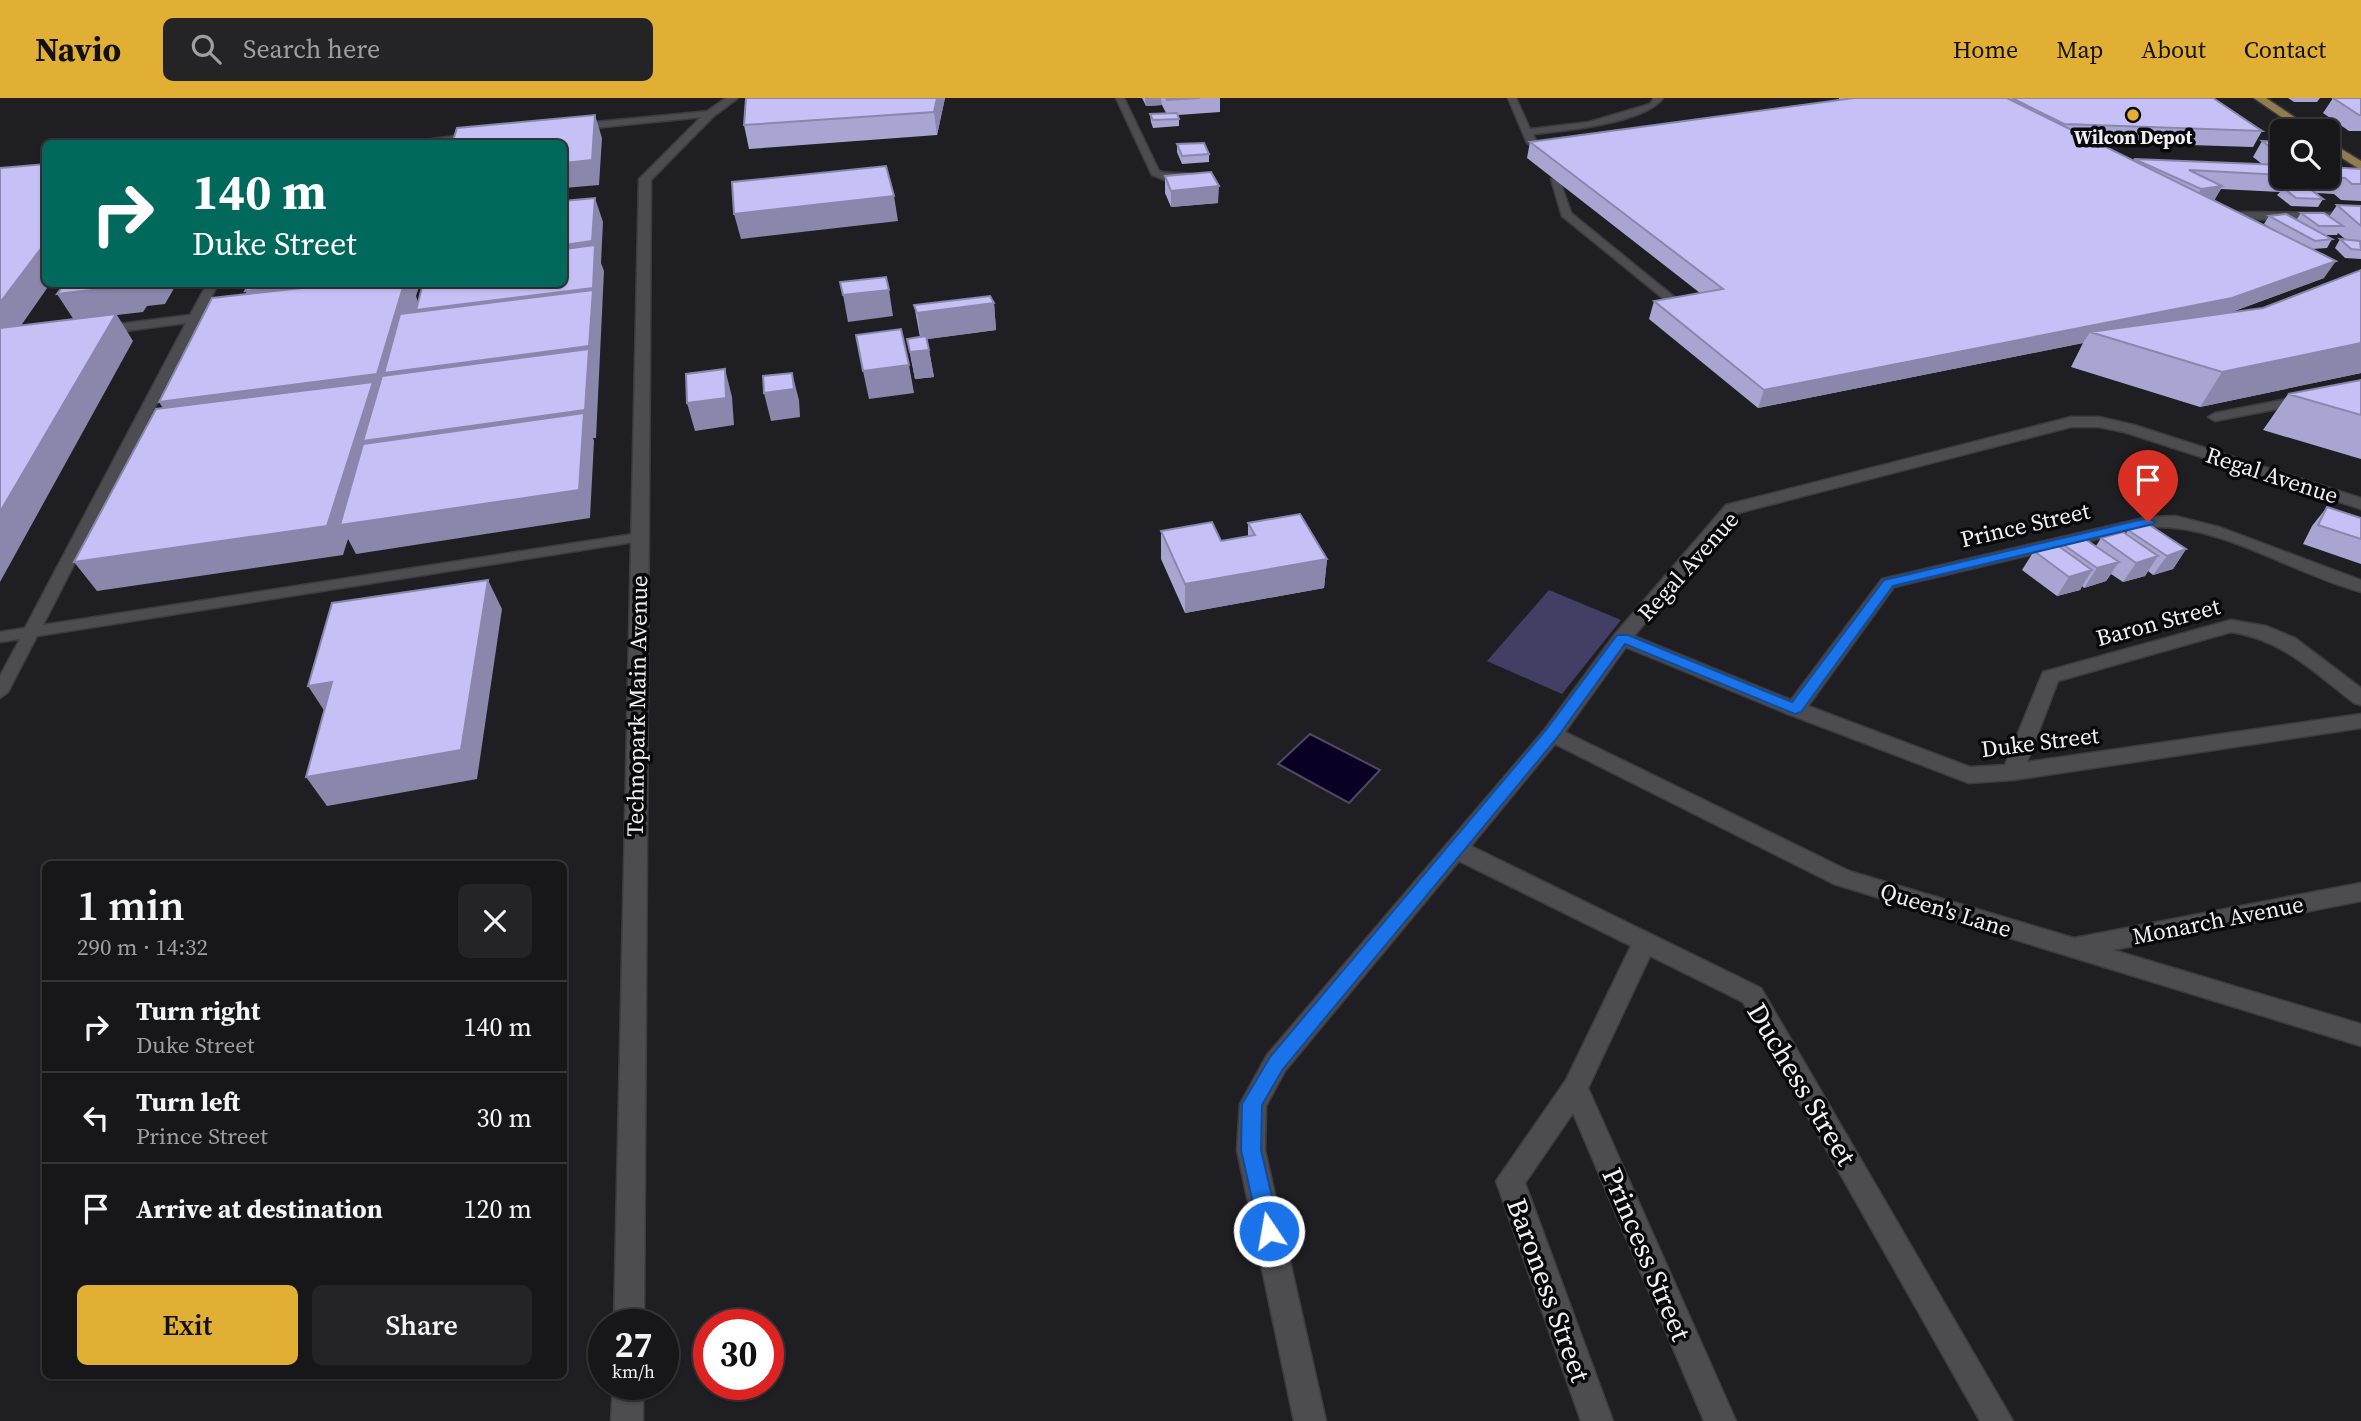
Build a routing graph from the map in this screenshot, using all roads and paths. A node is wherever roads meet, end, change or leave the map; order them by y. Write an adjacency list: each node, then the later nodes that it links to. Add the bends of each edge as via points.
1 (733, 98): 6 (street, Technopark Main Avenue)
2 (1120, 98): 15 (lane, via 1155,173)
3 (1512, 98): 9 (lane)
4 (1659, 98): 9 (lane, via 1653,106 1601,122)
5 (2259, 98): 7 (main road)
6 (714, 106): 8 (lane); 26 (street, Technopark Main Avenue, via 645,179)
7 (2290, 119)
8 (562, 128)
9 (1527, 132): 12 (lane)
10 (494, 134): 11 (lane)
11 (437, 140)
12 (1536, 150)
13 (2340, 152): 14 (main road)
14 (2361, 166)
15 (1200, 176)
16 (1555, 181): 20 (lane, via 1566,214)
17 (2236, 216): 18 (street)
18 (2361, 217)
19 (210, 287): 21 (lane)
20 (1674, 302)
21 (194, 318): 22 (lane); 28 (lane)
22 (91, 331)
23 (2321, 396): 24 (lane)
24 (2215, 418)
25 (2361, 504): 30 (street, Regal Avenue, via 2128,428 2071,422 1732,509)
26 (640, 537): 28 (lane); 43 (street, Technopark Main Avenue)
27 (2361, 586): 33 (street, Prince Street, via 2213,531 2175,521 2148,522 1888,583)
28 (31, 632): 29 (lane); 31 (lane)
29 (0, 637)
30 (1622, 638): 33 (street, Duke Street); 35 (street, Regal Avenue)
31 (0, 692)
32 (2361, 698): 36 (street, Baron Street, via 2288,642 2259,630 2231,626 2050,677)
33 (1795, 709): 36 (street, Duke Street, via 1969,775)
34 (2361, 720): 36 (street, Duke Street)
35 (1552, 734): 37 (street, Regal Avenue); 40 (street, Queen's Lane, via 1842,878)
36 (2013, 772)
37 (1456, 849): 39 (street, Duchess Street); 46 (street, Regal Avenue, via 1276,1063 1252,1104 1251,1150)
38 (2361, 892): 40 (street, Monarch Avenue)
39 (1645, 942): 42 (street, Baroness Street); 49 (street, Duchess Street, via 1752,995)
40 (2074, 948): 41 (street, Queen's Lane)
41 (2361, 1035)
42 (1575, 1088): 47 (street, Baroness Street, via 1510,1181); 48 (street, Princess Street)
43 (629, 1309)
44 (628, 1400): 45 (street)
45 (627, 1421)
46 (1310, 1421)
47 (1597, 1421)
48 (1720, 1421)
49 (1997, 1421)

